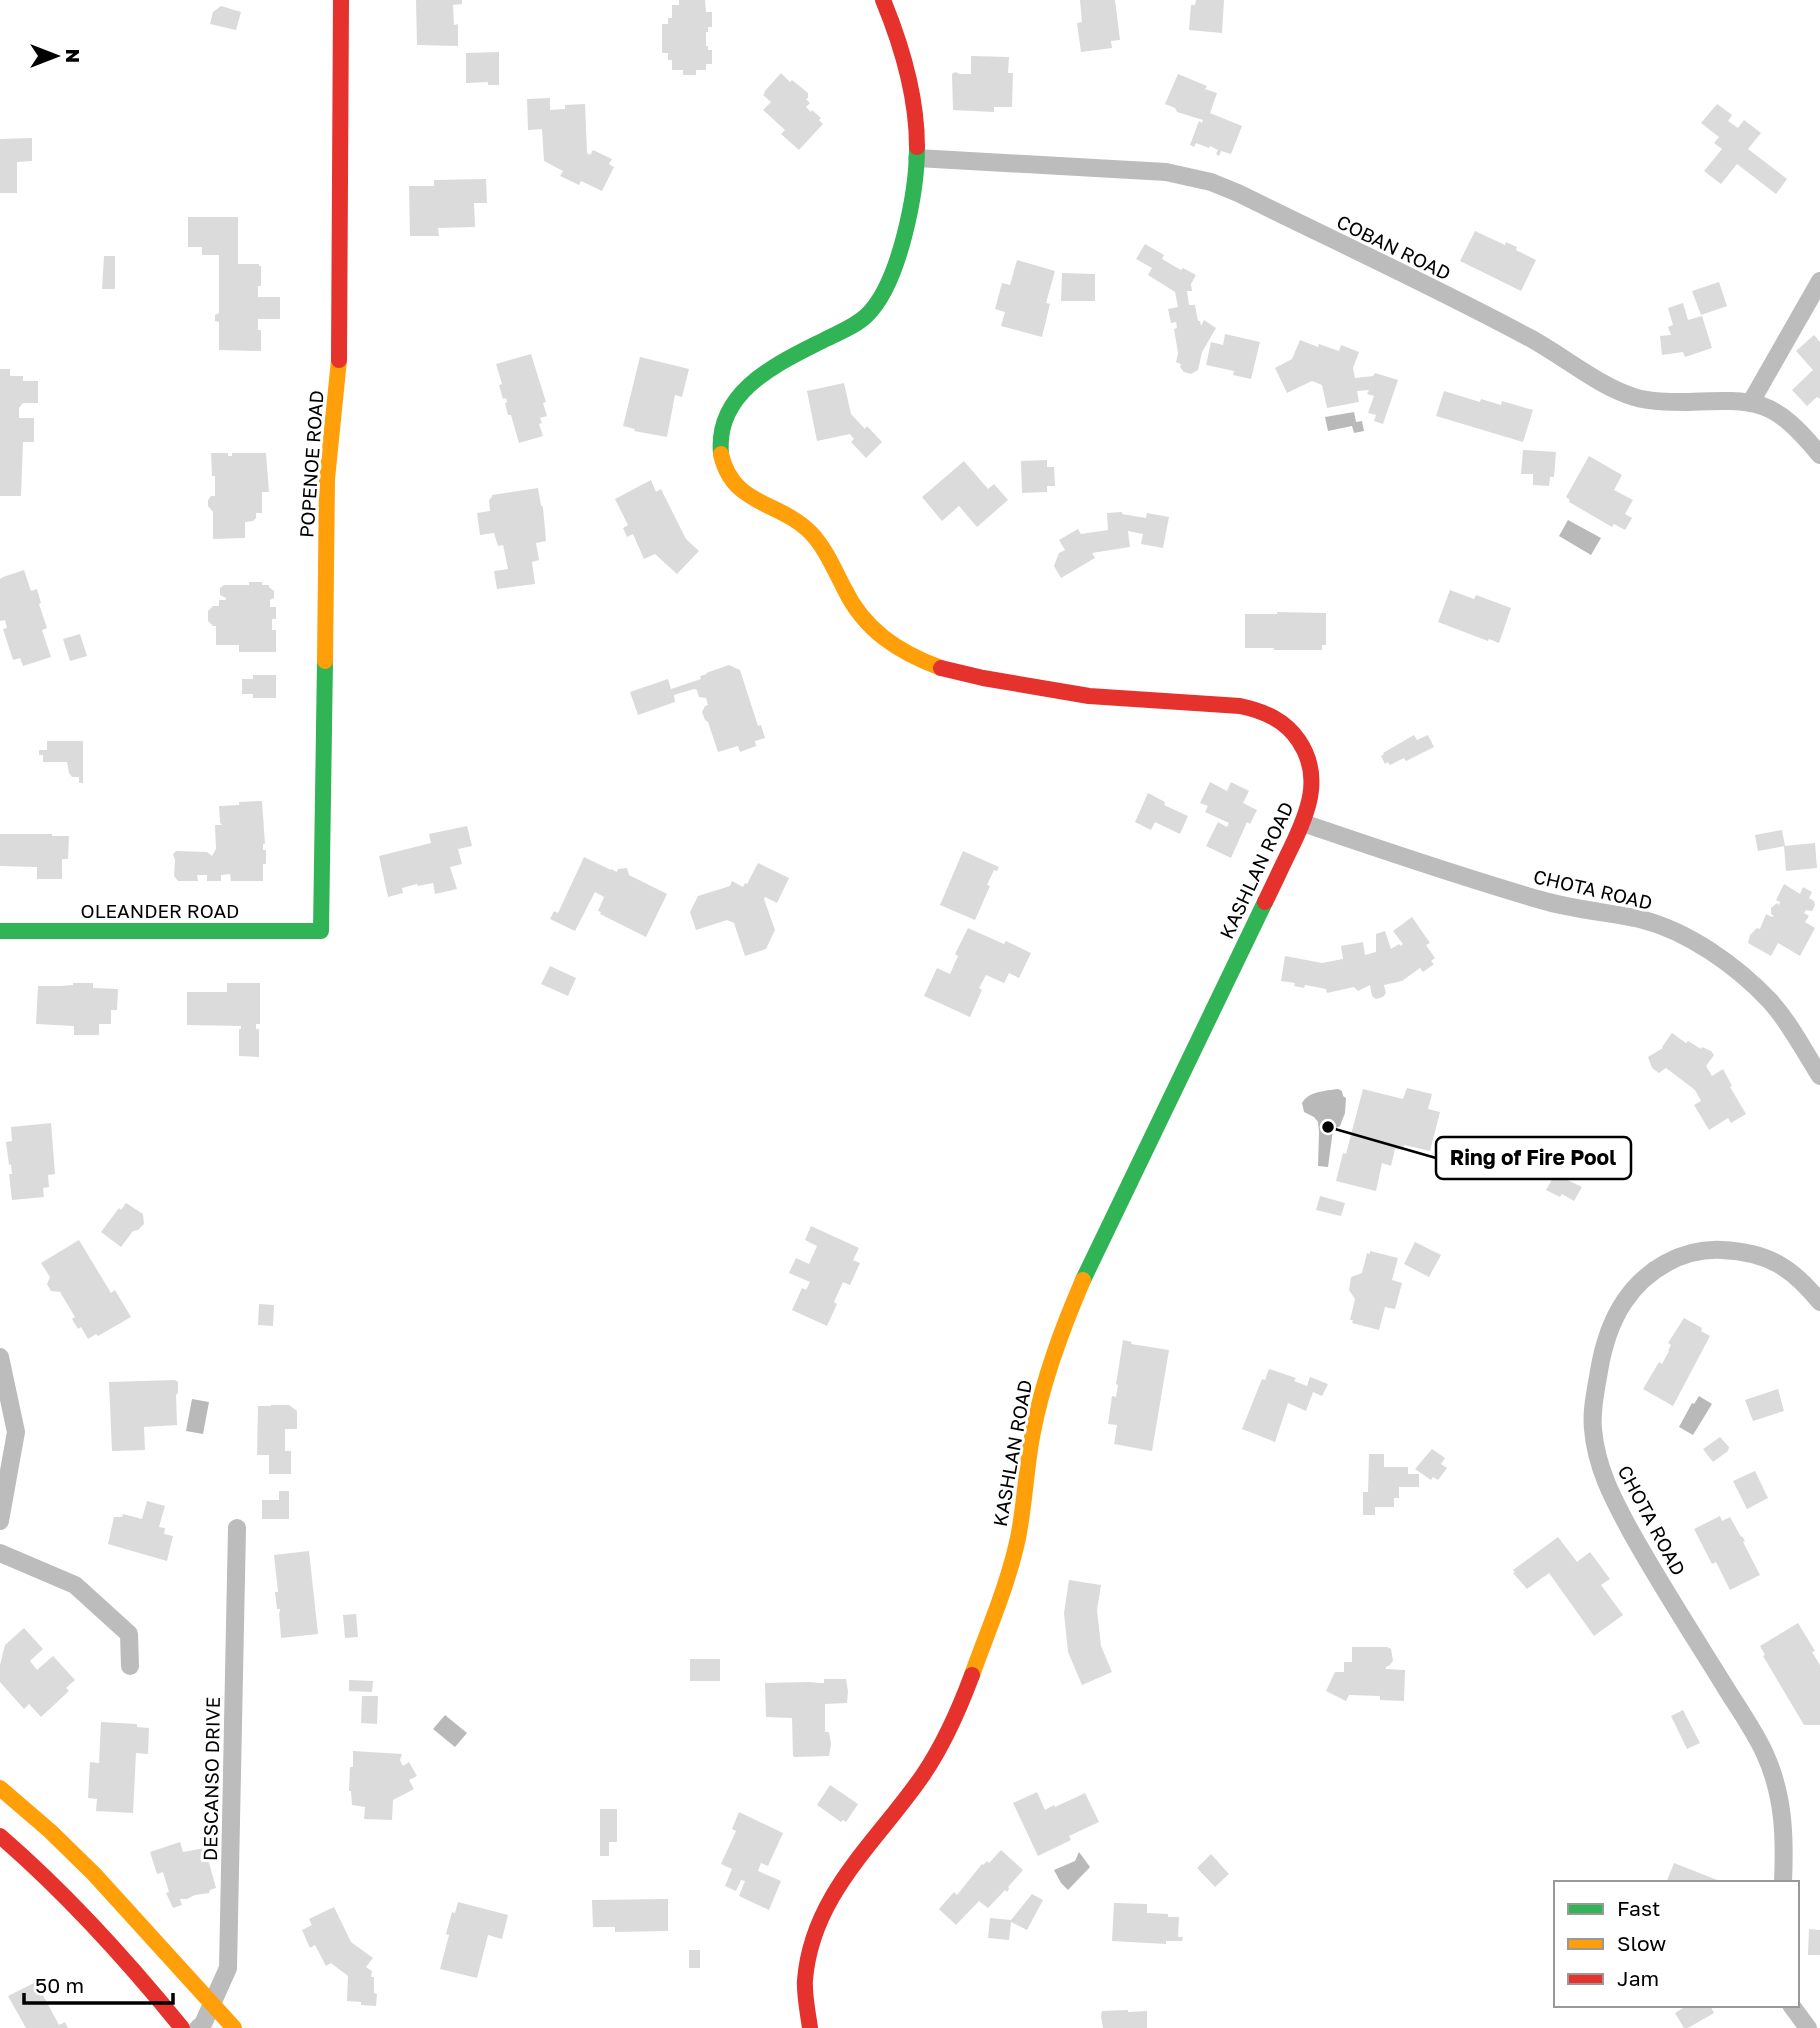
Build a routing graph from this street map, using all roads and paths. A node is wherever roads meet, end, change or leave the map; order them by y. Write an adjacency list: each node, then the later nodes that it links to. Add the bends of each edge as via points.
1 (341, 0): 9 (street, POPENOE ROAD, via 340,361 327,479)
2 (883, 0): 3 (street, KASHLAN ROAD, via 908,78)
3 (917, 158): 5 (street, COBAN ROAD, via 1166,172 1211,182 1530,337 1633,397); 7 (street, KASHLAN ROAD, via 899,252 879,300 859,322 777,365 737,398 728,412 721,441 731,478 754,501 794,520 811,534 826,553 855,611 882,638 911,657 970,676 1084,695 1237,706 1266,713 1290,731 1308,758 1312,797)
4 (1820, 281): 5 (street)
5 (1751, 402): 6 (street, COBAN ROAD, via 1782,415)
6 (1820, 455)
7 (1303, 823): 10 (street, CHOTA ROAD, via 1445,872 1569,908 1640,919 1684,936 1723,960 1771,1002); 25 (street, KASHLAN ROAD, via 1060,1336 1035,1422 1016,1545 951,1727 917,1786 845,1873 818,1921 805,1970)
8 (0, 931): 9 (street, OLEANDER ROAD)
9 (321, 931)
10 (1820, 1076)
11 (1820, 1302): 19 (street, CHOTA ROAD, via 1780,1264 1748,1252 1712,1250 1670,1261 1639,1282 1615,1317 1602,1354 1593,1408 1595,1440 1608,1490 1765,1754 1783,1818)
12 (0, 1358): 13 (street, via 16,1432)
13 (0, 1521)
14 (237, 1528): 20 (street, DESCANSO DRIVE, via 228,1968)
15 (0, 1553): 16 (street, via 75,1585 129,1634)
16 (130, 1666)
17 (0, 1788): 20 (street, via 94,1874)
18 (0, 1836): 23 (street, via 71,1900)
19 (1783, 1881)
20 (213, 2004): 22 (street, DESCANSO DRIVE); 24 (street)
21 (1792, 2007): 26 (street)
22 (200, 2026)
23 (182, 2028)
24 (234, 2028)
25 (810, 2028)
26 (1808, 2028)

